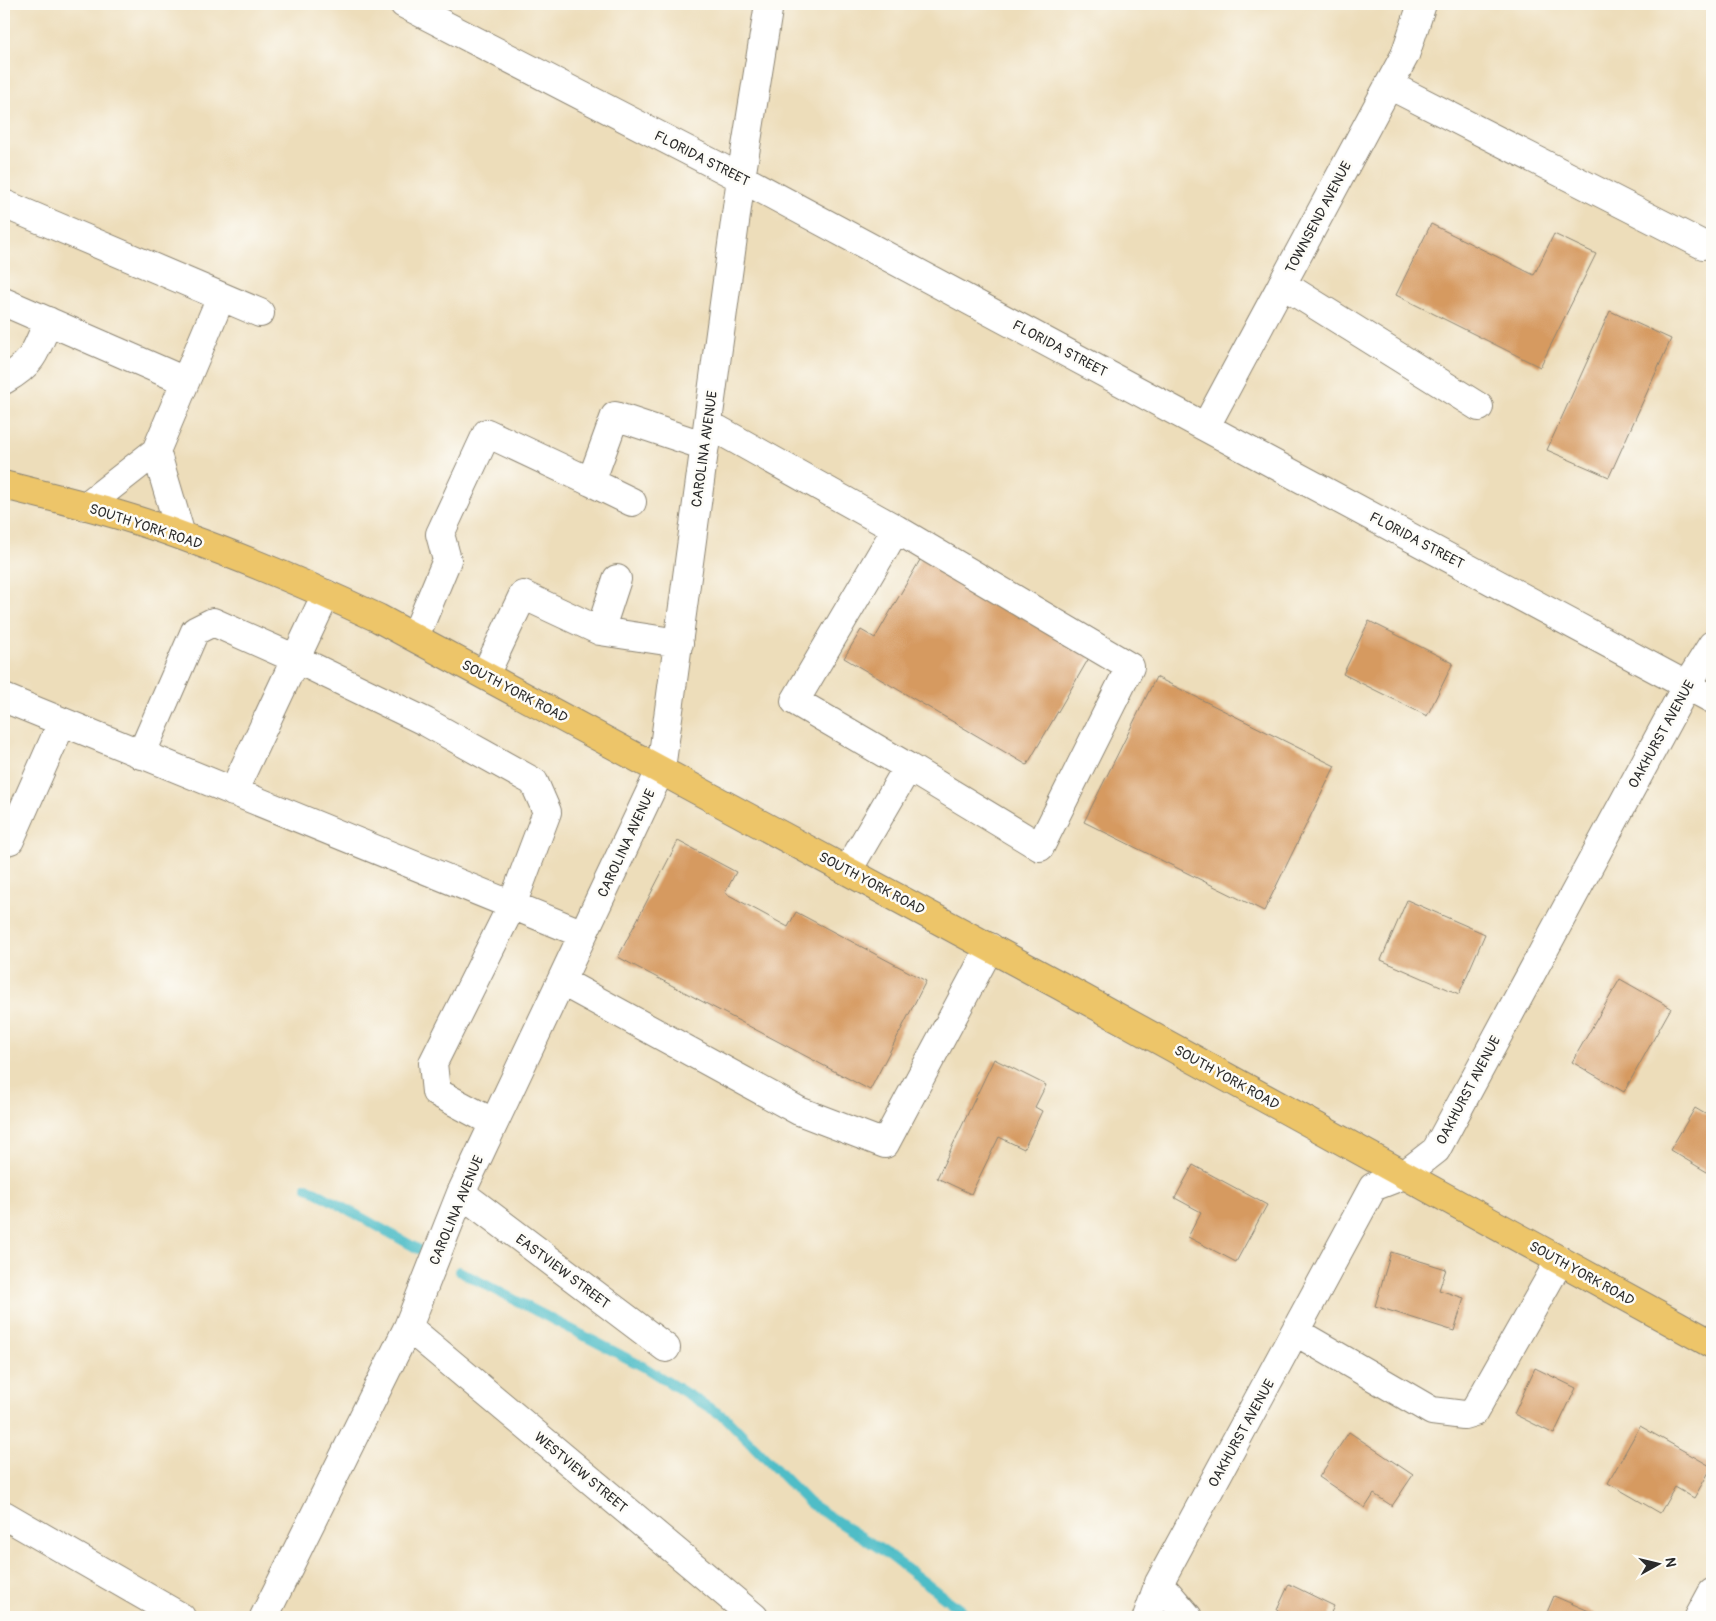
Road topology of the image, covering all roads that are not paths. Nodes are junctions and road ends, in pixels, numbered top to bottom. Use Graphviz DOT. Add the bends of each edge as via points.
graph roads {
  1 [pos="404,4"];
  2 [pos="769,4"];
  3 [pos="1422,4"];
  4 [pos="1389,85"];
  5 [pos="741,178"];
  6 [pos="4,204"];
  7 [pos="1703,244"];
  8 [pos="1282,284"];
  9 [pos="221,297"];
  10 [pos="4,302"];
  11 [pos="260,313"];
  12 [pos="48,321"];
  13 [pos="4,380"];
  14 [pos="185,381"];
  15 [pos="1479,407"];
  16 [pos="1206,426"];
  17 [pos="706,435"];
  18 [pos="156,451"];
  19 [pos="591,482"];
  20 [pos="4,485"];
  21 [pos="632,502"];
  22 [pos="86,506"];
  23 [pos="896,529"];
  24 [pos="181,535"];
  25 [pos="617,580"];
  26 [pos="326,594"];
  27 [pos="600,631"];
  28 [pos="415,637"];
  29 [pos="678,643"];
  30 [pos="1712,645"];
  31 [pos="296,659"];
  32 [pos="485,675"];
  33 [pos="1687,685"];
  34 [pos="4,698"];
  35 [pos="1712,699"];
  36 [pos="62,722"];
  37 [pos="141,754"];
  38 [pos="908,767"];
  39 [pos="661,769"];
  40 [pos="233,792"];
  41 [pos="4,842"];
  42 [pos="848,870"];
  43 [pos="512,905"];
  44 [pos="583,934"];
  45 [pos="990,947"];
  46 [pos="561,981"];
  47 [pos="494,1123"];
  48 [pos="1404,1175"];
  49 [pos="461,1193"];
  50 [pos="1560,1260"];
  51 [pos="408,1328"];
  52 [pos="1296,1332"];
  53 [pos="1712,1344"];
  54 [pos="666,1348"];
  55 [pos="4,1515"];
  56 [pos="1159,1583"];
  57 [pos="1712,1593"];
  58 [pos="181,1617"];
  59 [pos="264,1617"];
  60 [pos="754,1617"];
  61 [pos="1147,1617"];
  62 [pos="1188,1617"];
  63 [pos="1700,1617"];
  1 -- 5 [label="street, FLORIDA STREET"];
  2 -- 5 [label="street, CAROLINA AVENUE"];
  3 -- 4 [label="street, TOWNSEND AVENUE" via="1405,55"];
  4 -- 7 [label="street"];
  4 -- 8 [label="street, TOWNSEND AVENUE"];
  5 -- 16 [label="street, FLORIDA STREET"];
  5 -- 17 [label="street, CAROLINA AVENUE"];
  6 -- 9 [label="street"];
  8 -- 15 [label="street"];
  8 -- 16 [label="street, TOWNSEND AVENUE"];
  9 -- 11 [label="street"];
  9 -- 14 [label="street"];
  10 -- 12 [label="street"];
  12 -- 13 [label="street" via="27,365"];
  12 -- 14 [label="street"];
  14 -- 18 [label="street"];
  16 -- 33 [label="street, FLORIDA STREET"];
  17 -- 19 [label="street" via="615,416"];
  17 -- 23 [label="street"];
  17 -- 29 [label="street, CAROLINA AVENUE"];
  18 -- 22 [label="street"];
  18 -- 24 [label="street"];
  19 -- 21 [label="street"];
  19 -- 28 [label="street" via="487,433 440,534 447,560"];
  20 -- 22 [label="main road, SOUTH YORK ROAD"];
  22 -- 24 [label="main road, SOUTH YORK ROAD"];
  23 -- 38 [label="street" via="794,701"];
  23 -- 38 [label="street" via="1130,667 1040,847"];
  24 -- 26 [label="main road, SOUTH YORK ROAD"];
  25 -- 27 [label="street"];
  26 -- 28 [label="main road, SOUTH YORK ROAD"];
  26 -- 31 [label="street"];
  27 -- 29 [label="street"];
  27 -- 32 [label="street" via="522,595"];
  28 -- 32 [label="main road, SOUTH YORK ROAD"];
  29 -- 39 [label="street, CAROLINA AVENUE"];
  30 -- 33 [label="street, OAKHURST AVENUE"];
  31 -- 37 [label="street" via="213,622 195,631"];
  31 -- 40 [label="street"];
  31 -- 43 [label="street" via="426,722 534,782 547,812"];
  32 -- 39 [label="main road, SOUTH YORK ROAD"];
  33 -- 35 [label="street, FLORIDA STREET"];
  33 -- 48 [label="street, OAKHURST AVENUE" via="1436,1150"];
  34 -- 36 [label="street"];
  36 -- 37 [label="street"];
  36 -- 41 [label="street" via="10,840"];
  37 -- 40 [label="street"];
  38 -- 42 [label="street"];
  39 -- 42 [label="main road, SOUTH YORK ROAD"];
  39 -- 44 [label="street, CAROLINA AVENUE"];
  40 -- 43 [label="street"];
  42 -- 45 [label="main road, SOUTH YORK ROAD"];
  43 -- 44 [label="street"];
  43 -- 47 [label="street" via="433,1064 436,1092"];
  44 -- 46 [label="street, CAROLINA AVENUE"];
  45 -- 46 [label="street" via="885,1144 799,1111"];
  45 -- 48 [label="main road, SOUTH YORK ROAD"];
  46 -- 47 [label="street, CAROLINA AVENUE"];
  47 -- 49 [label="street, CAROLINA AVENUE"];
  48 -- 50 [label="main road, SOUTH YORK ROAD"];
  48 -- 52 [label="street, OAKHURST AVENUE" via="1373,1187"];
  49 -- 51 [label="street, CAROLINA AVENUE"];
  49 -- 54 [label="street, EASTVIEW STREET"];
  50 -- 52 [label="street" via="1474,1412 1464,1415 1432,1410"];
  50 -- 53 [label="main road, SOUTH YORK ROAD"];
  51 -- 59 [label="street, CAROLINA AVENUE"];
  51 -- 60 [label="street, WESTVIEW STREET"];
  52 -- 56 [label="street, OAKHURST AVENUE"];
  55 -- 58 [label="street"];
  56 -- 61 [label="street, OAKHURST AVENUE"];
  56 -- 62 [label="street"];
  57 -- 63 [label="street"];
}
